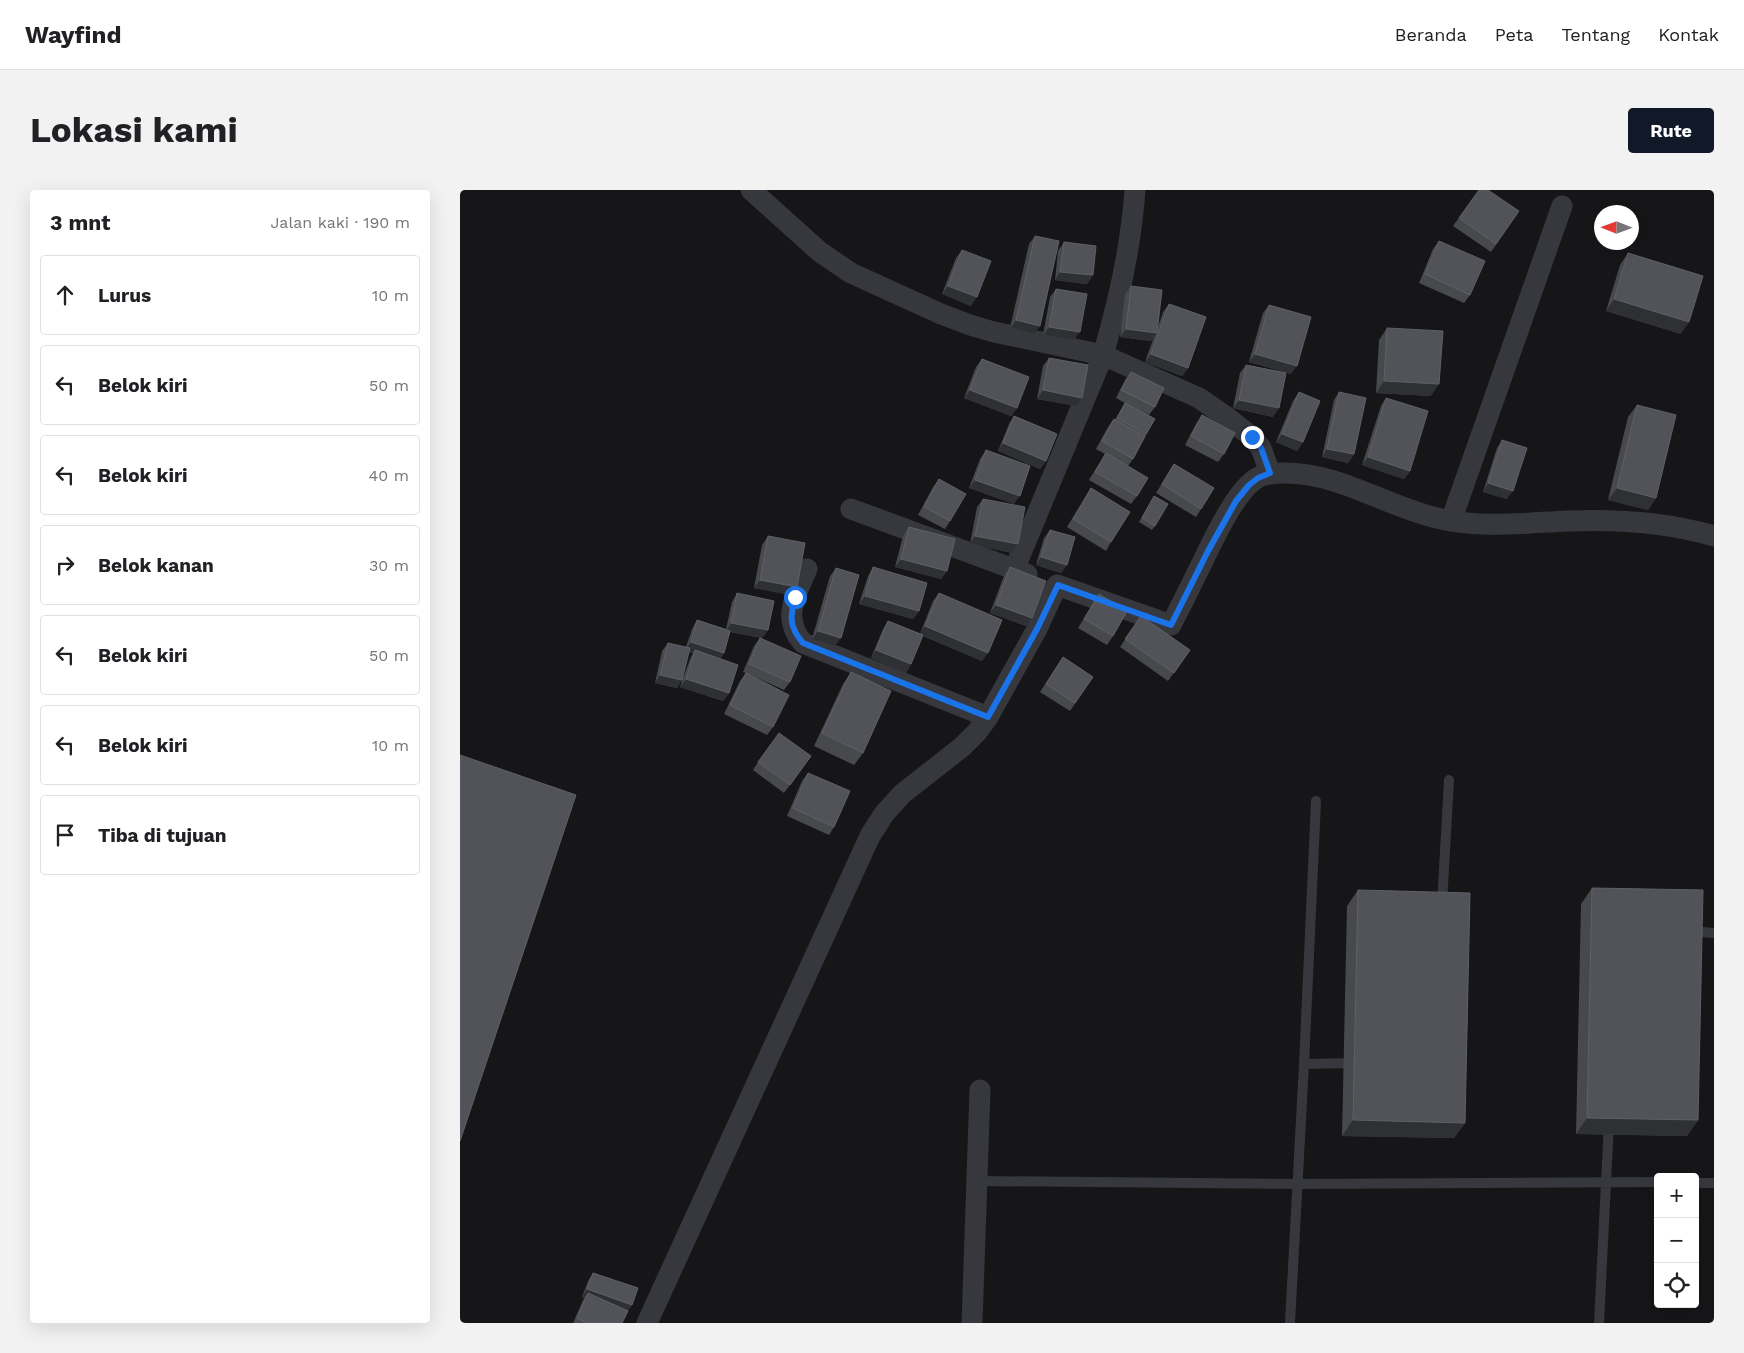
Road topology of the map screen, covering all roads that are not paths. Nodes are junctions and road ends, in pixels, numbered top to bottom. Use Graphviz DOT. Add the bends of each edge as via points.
graph roads {
  1 [pos="751,190"];
  2 [pos="1135,190"];
  3 [pos="1562,206"];
  4 [pos="1103,355"];
  5 [pos="1270,473"];
  6 [pos="851,509"];
  7 [pos="1452,522"];
  8 [pos="1714,536"];
  9 [pos="807,569"];
  10 [pos="1014,570"];
  11 [pos="1058,585"];
  12 [pos="988,717"];
  13 [pos="1449,780"];
  14 [pos="1316,801"];
  15 [pos="1441,916"];
  16 [pos="1677,930"];
  17 [pos="1714,932"];
  18 [pos="1364,1063"];
  19 [pos="1304,1064"];
  20 [pos="980,1090"];
  21 [pos="1609,1113"];
  22 [pos="976,1181"];
  23 [pos="1605,1182"];
  24 [pos="1654,1182"];
  25 [pos="1699,1182"];
  26 [pos="1714,1183"];
  27 [pos="1297,1184"];
  28 [pos="647,1323"];
  29 [pos="972,1323"];
  30 [pos="1290,1323"];
  31 [pos="1599,1323"];
  1 -- 4 [label="street" via="820,252 851,273 940,314 994,332"];
  2 -- 4 [label="street" via="1124,271"];
  3 -- 7 [label="street"];
  4 -- 5 [label="street" via="1199,398 1228,418 1261,448"];
  4 -- 10 [label="street"];
  5 -- 7 [label="street" via="1327,478"];
  5 -- 11 [label="street" via="1249,485 1236,501 1171,625"];
  6 -- 10 [label="street"];
  7 -- 8 [label="street" via="1491,525 1626,521 1676,526"];
  9 -- 12 [label="street" via="795,597 792,616 793,630 803,643"];
  10 -- 11 [label="street"];
  11 -- 12 [label="street"];
  12 -- 28 [label="street" via="962,747 902,794 870,836"];
  13 -- 15 [label="lane"];
  14 -- 19 [label="lane"];
  16 -- 17 [label="lane"];
  18 -- 19 [label="lane"];
  19 -- 27 [label="lane"];
  20 -- 22 [label="street"];
  21 -- 23 [label="lane"];
  22 -- 27 [label="lane"];
  22 -- 29 [label="street"];
  23 -- 24 [label="lane"];
  23 -- 27 [label="lane"];
  23 -- 31 [label="lane"];
  25 -- 26 [label="lane"];
  27 -- 30 [label="lane"];
}
